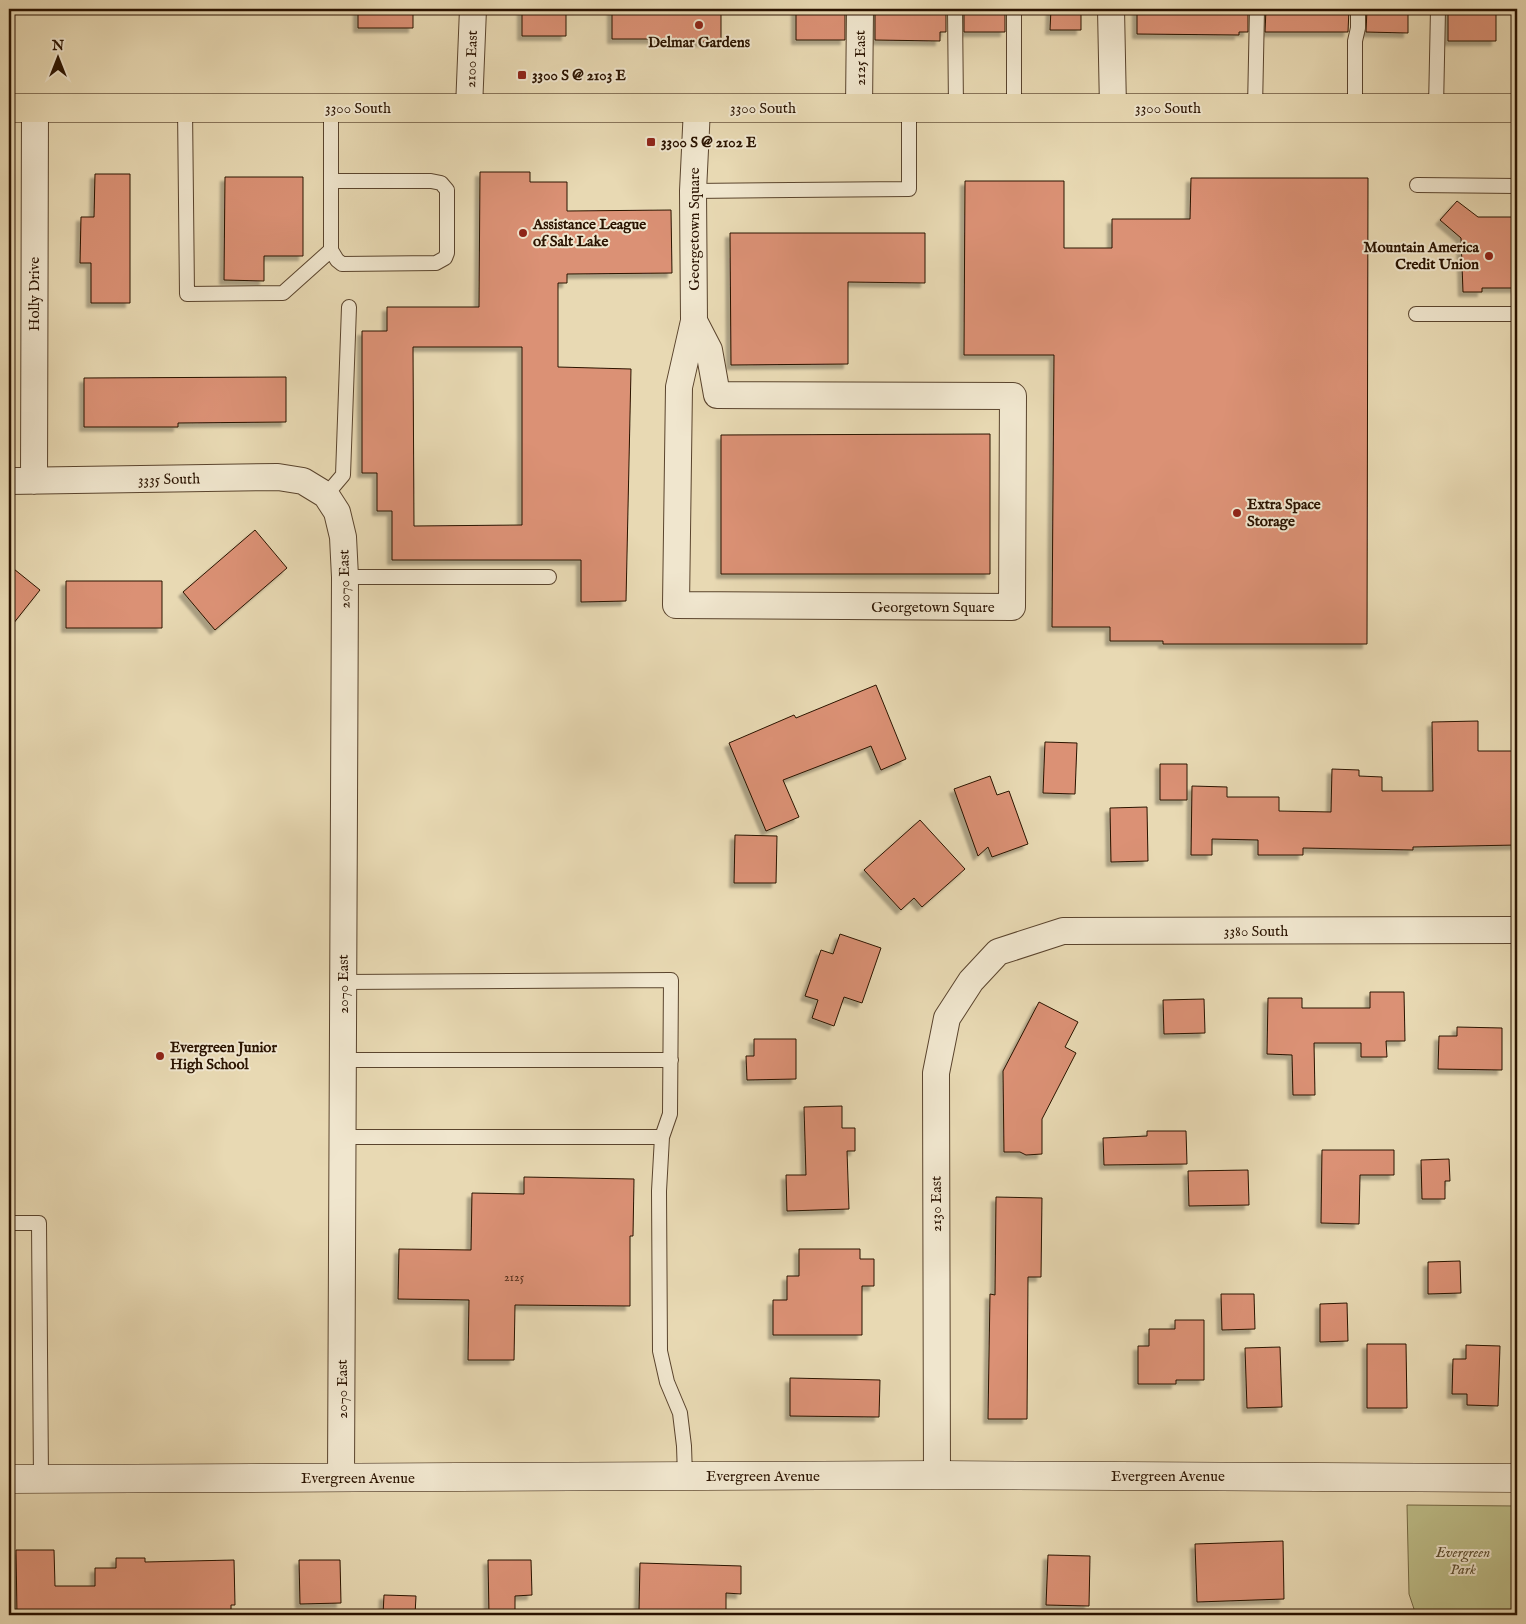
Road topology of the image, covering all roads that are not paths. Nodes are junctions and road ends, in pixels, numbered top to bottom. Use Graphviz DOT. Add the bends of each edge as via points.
graph roads {
  1 [pos="473,9"];
  2 [pos="860,9"];
  3 [pos="955,9"];
  4 [pos="1014,9"];
  5 [pos="1112,9"];
  6 [pos="1257,9"];
  7 [pos="1358,9"];
  8 [pos="1438,9"];
  9 [pos="22,108"];
  10 [pos="185,108"];
  11 [pos="331,108"];
  12 [pos="469,108"];
  13 [pos="698,108"];
  14 [pos="859,108"];
  15 [pos="909,108"];
  16 [pos="956,108"];
  17 [pos="1014,108"];
  18 [pos="1113,108"];
  19 [pos="1255,108"];
  20 [pos="1355,108"];
  21 [pos="1436,108"];
  22 [pos="1517,108"];
  23 [pos="332,181"];
  24 [pos="1417,185"];
  25 [pos="1517,186"];
  26 [pos="694,191"];
  27 [pos="331,250"];
  28 [pos="349,307"];
  29 [pos="1416,314"];
  30 [pos="1517,314"];
  31 [pos="694,321"];
  32 [pos="21,481"];
  33 [pos="326,495"];
  34 [pos="345,577"];
  35 [pos="549,577"];
  36 [pos="1517,930"];
  37 [pos="998,952"];
  38 [pos="343,982"];
  39 [pos="343,1060"];
  40 [pos="671,1060"];
  41 [pos="342,1137"];
  42 [pos="662,1137"];
  43 [pos="9,1223"];
  44 [pos="937,1475"];
  45 [pos="684,1476"];
  46 [pos="341,1478"];
  47 [pos="1517,1478"];
  48 [pos="9,1479"];
  49 [pos="42,1479"];
  1 -- 12 [label="street, 2100 East"];
  2 -- 14 [label="street, 2125 East"];
  3 -- 16 [label="lane"];
  4 -- 17 [label="lane"];
  5 -- 18 [label="street"];
  6 -- 19 [label="lane"];
  7 -- 20 [label="lane"];
  8 -- 21 [label="lane"];
  9 -- 10 [label="main road, 3300 South"];
  9 -- 32 [label="street, Holly Drive"];
  10 -- 11 [label="main road, 3300 South"];
  10 -- 27 [label="lane" via="187,294 283,293"];
  11 -- 12 [label="main road, 3300 South"];
  11 -- 23 [label="lane"];
  12 -- 13 [label="main road, 3300 South"];
  13 -- 14 [label="main road, 3300 South"];
  13 -- 26 [label="street, Georgetown Square"];
  14 -- 15 [label="main road, 3300 South"];
  15 -- 16 [label="main road, 3300 South"];
  15 -- 26 [label="lane" via="909,189"];
  16 -- 17 [label="main road, 3300 South"];
  17 -- 18 [label="main road, 3300 South"];
  18 -- 19 [label="main road, 3300 South"];
  19 -- 20 [label="main road, 3300 South"];
  20 -- 21 [label="main road, 3300 South"];
  21 -- 22 [label="main road, 3300 South"];
  23 -- 27 [label="lane"];
  23 -- 27 [label="lane" via="441,183 447,190 447,253 436,264 342,264"];
  24 -- 25 [label="lane"];
  26 -- 31 [label="street, Georgetown Square"];
  28 -- 33 [label="lane" via="343,475"];
  29 -- 30 [label="lane"];
  31 -- 31 [label="street, Georgetown Square" via="679,387 676,605 1012,607 1013,396 717,395 709,350"];
  32 -- 33 [label="street, 3335 South" via="278,477 303,482"];
  33 -- 34 [label="street, 2070 East" via="337,512 343,537"];
  34 -- 35 [label="lane"];
  34 -- 38 [label="street, 2070 East"];
  36 -- 37 [label="street, 3380 South" via="1063,931"];
  37 -- 44 [label="street, 2130 East" via="970,982 947,1018 936,1074"];
  38 -- 39 [label="street, 2070 East"];
  38 -- 40 [label="lane" via="671,980"];
  39 -- 40 [label="lane"];
  39 -- 41 [label="street, 2070 East"];
  40 -- 42 [label="lane" via="670,1114"];
  41 -- 42 [label="lane"];
  41 -- 46 [label="street, 2070 East"];
  42 -- 45 [label="lane" via="660,1351 667,1382 680,1413"];
  43 -- 49 [label="lane" via="39,1223"];
  44 -- 45 [label="street, Evergreen Avenue"];
  44 -- 47 [label="street, Evergreen Avenue"];
  45 -- 46 [label="street, Evergreen Avenue"];
  46 -- 49 [label="street, Evergreen Avenue"];
  48 -- 49 [label="street, Evergreen Avenue"];
}
